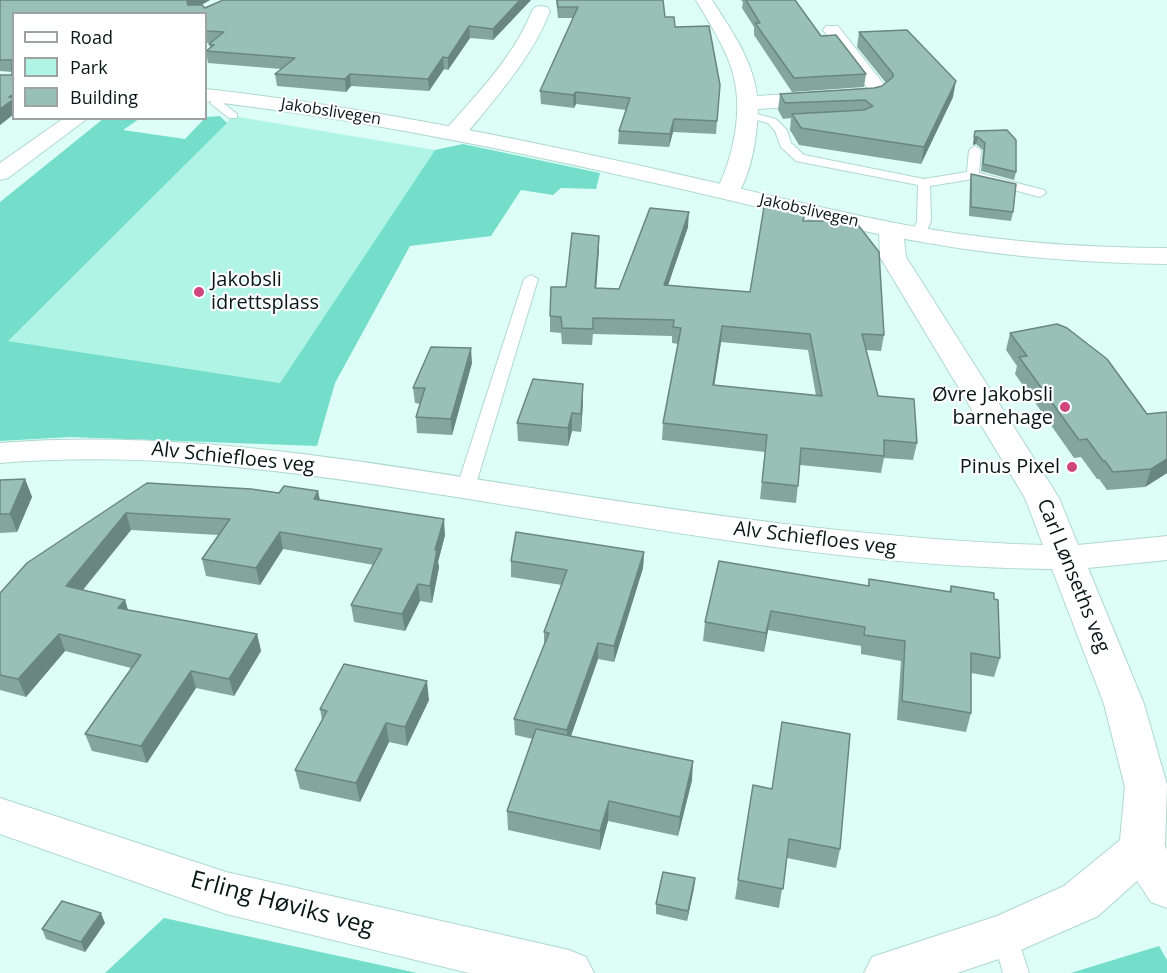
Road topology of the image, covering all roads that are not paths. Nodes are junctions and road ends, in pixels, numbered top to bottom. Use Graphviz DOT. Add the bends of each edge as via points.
graph roads {
  1 [pos="704,0"];
  2 [pos="541,11"];
  3 [pos="832,30"];
  4 [pos="221,103"];
  5 [pos="749,109"];
  6 [pos="75,120"];
  7 [pos="455,133"];
  8 [pos="975,150"];
  9 [pos="0,173"];
  10 [pos="974,176"];
  11 [pos="924,183"];
  12 [pos="728,192"];
  13 [pos="1040,193"];
  14 [pos="905,232"];
  15 [pos="1167,256"];
  16 [pos="531,279"];
  17 [pos="0,453"];
  18 [pos="466,487"];
  19 [pos="1167,548"];
  20 [pos="1067,557"];
  21 [pos="0,816"];
  22 [pos="1142,849"];
  23 [pos="1167,888"];
  24 [pos="1010,954"];
  25 [pos="569,973"];
  26 [pos="890,973"];
  1 -- 5 [label="street" via="744,72"];
  2 -- 7 [label="street" via="536,27 514,59"];
  3 -- 5 [label="street" via="879,91 871,96"];
  4 -- 7 [label="street, Jakobslivegen" via="302,107"];
  5 -- 11 [label="lane" via="782,125 785,144 800,158"];
  5 -- 12 [label="street"];
  6 -- 9 [label="street"];
  7 -- 12 [label="street, Jakobslivegen"];
  8 -- 10 [label="lane"];
  10 -- 11 [label="lane"];
  10 -- 13 [label="lane"];
  11 -- 14 [label="lane" via="924,221"];
  12 -- 14 [label="street, Jakobslivegen"];
  14 -- 15 [label="street, Jakobslivegen" via="1024,249"];
  14 -- 20 [label="street, Carl Lønseths veg" via="893,257 1042,498"];
  16 -- 18 [label="lane"];
  17 -- 18 [label="street, Alv Schiefloes veg" via="144,449 272,459"];
  18 -- 20 [label="street, Alv Schiefloes veg" via="738,531 868,547"];
  19 -- 20 [label="street, Alv Schiefloes veg"];
  20 -- 22 [label="street, Carl Lønseths veg" via="1124,704 1146,787"];
  21 -- 25 [label="street, Erling Høviks veg" via="226,893"];
  22 -- 23 [label="street"];
  22 -- 24 [label="street"];
  24 -- 26 [label="street"];
}
